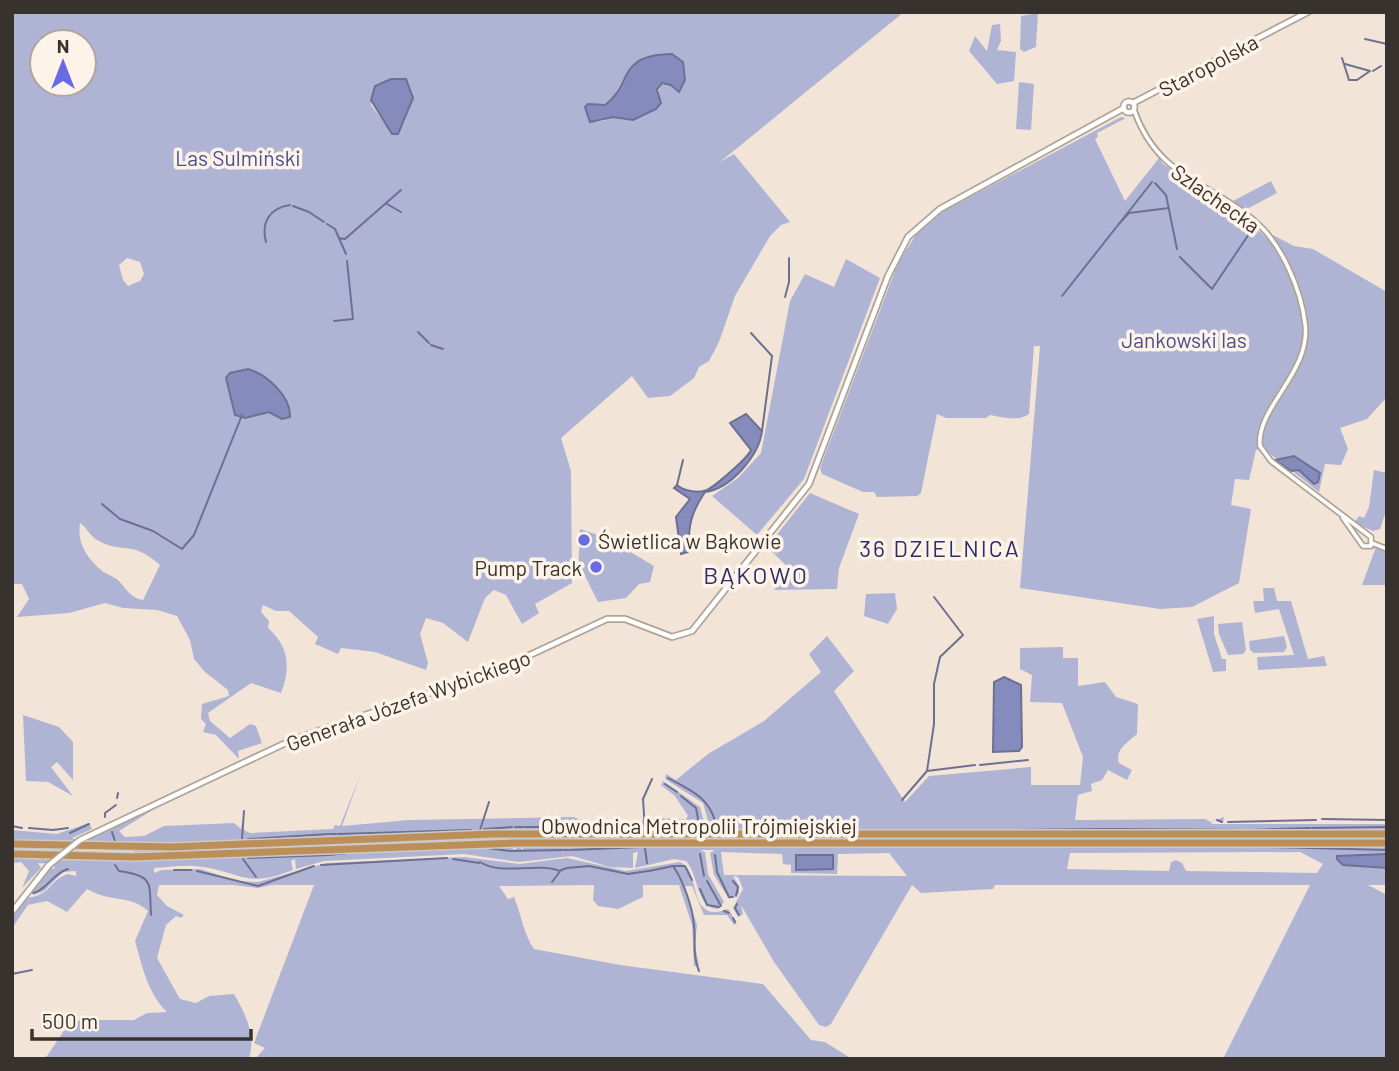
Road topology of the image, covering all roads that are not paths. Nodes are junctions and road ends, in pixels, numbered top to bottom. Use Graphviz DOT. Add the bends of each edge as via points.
graph roads {
  1 [pos="1308,12"];
  2 [pos="1130,108"];
  3 [pos="1343,518"];
  4 [pos="1358,528"];
  5 [pos="1352,533"];
  6 [pos="1372,543"];
  7 [pos="1387,549"];
  8 [pos="1387,834"];
  9 [pos="519,838"];
  10 [pos="1387,843"];
  11 [pos="12,844"];
  12 [pos="12,854"];
  13 [pos="12,912"];
  1 -- 2 [label="main road, Staropolska"];
  2 -- 3 [label="street, Szlachecka" via="1166,162 1262,228 1292,281 1304,316 1305,345 1262,430 1260,446 1268,458"];
  2 -- 13 [label="main road, Generała Józefa Wybickiego, bridge" via="940,209 908,237 806,491 692,631 672,637 625,619 598,621 519,662 276,747 80,840 49,864"];
  3 -- 4 [label="street"];
  3 -- 5 [label="street"];
  4 -- 5 [label="street"];
  4 -- 6 [label="street"];
  5 -- 6 [label="street" via="1363,546"];
  6 -- 7 [label="street"];
  8 -- 9 [label="highway, Obwodnica Metropolii Trójmiejskiej"];
  9 -- 10 [label="highway, Obwodnica Metropolii Trójmiejskiej"];
  9 -- 11 [label="highway, Obwodnica Metropolii Trójmiejskiej" via="172,847"];
  9 -- 12 [label="highway, Obwodnica Metropolii Trójmiejskiej" via="134,857"];
}
